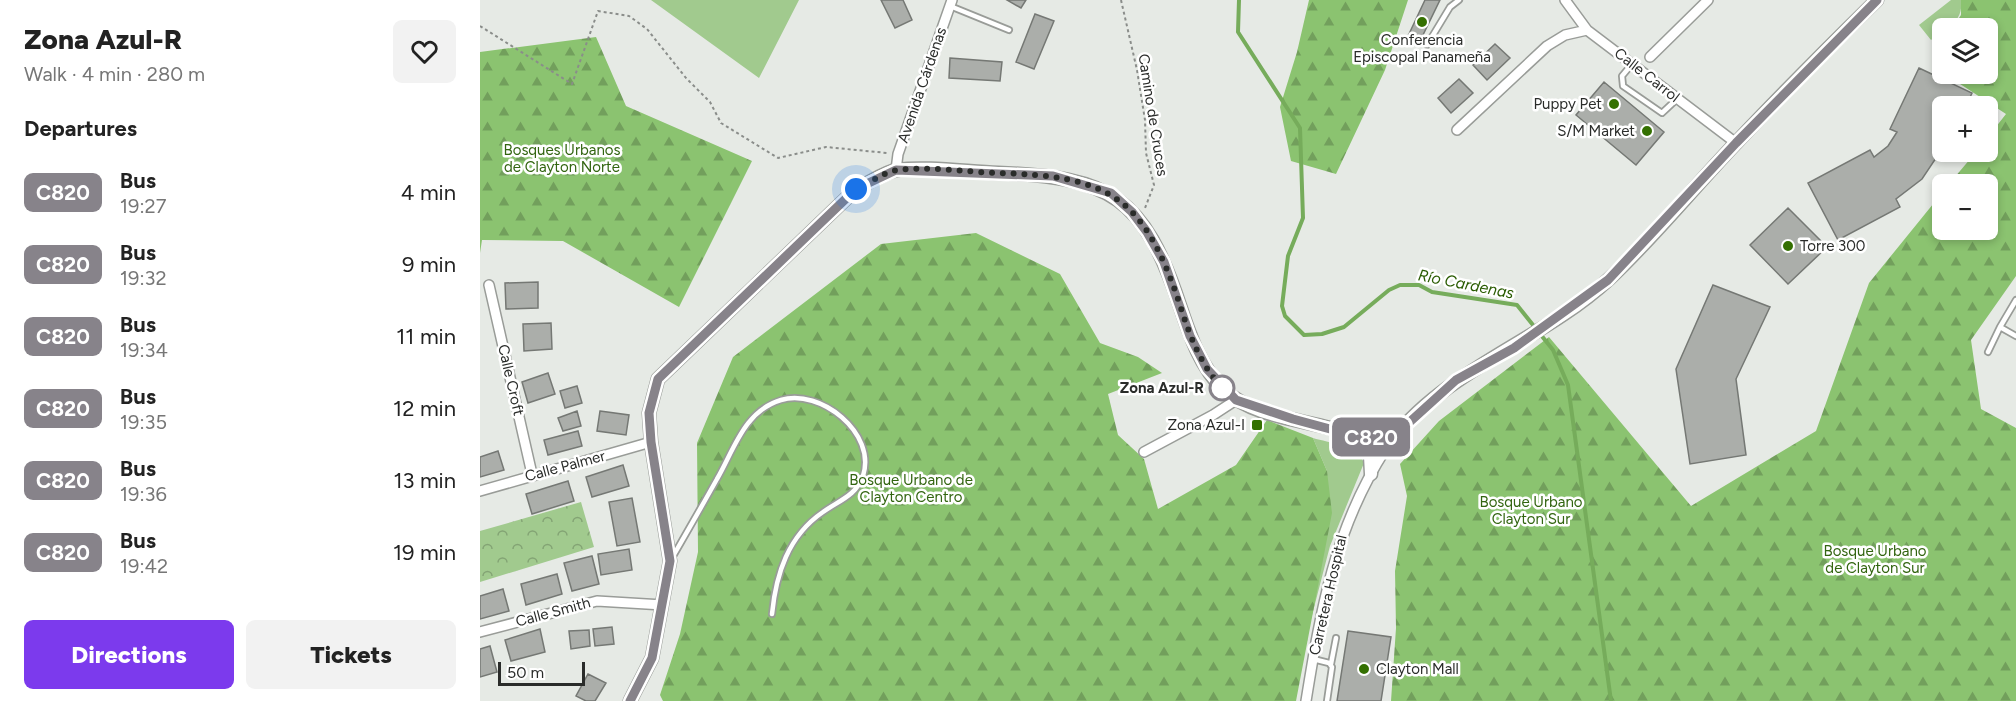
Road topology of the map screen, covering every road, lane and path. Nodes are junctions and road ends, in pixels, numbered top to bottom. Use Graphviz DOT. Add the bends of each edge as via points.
graph roads {
  1 [pos="1121,0"];
  2 [pos="1459,0"];
  3 [pos="1565,0"];
  4 [pos="1708,0"];
  5 [pos="1877,0"];
  6 [pos="951,3"];
  7 [pos="480,26"];
  8 [pos="1009,30"];
  9 [pos="1587,30"];
  10 [pos="1427,45"];
  11 [pos="1650,57"];
  12 [pos="1632,64"];
  13 [pos="1677,99"];
  14 [pos="1457,130"];
  15 [pos="1736,143"];
  16 [pos="898,154"];
  17 [pos="896,170"];
  18 [pos="1144,210"];
  19 [pos="489,285"];
  20 [pos="2016,300"];
  21 [pos="2000,327"];
  22 [pos="2016,336"];
  23 [pos="1988,352"];
  24 [pos="1236,400"];
  25 [pos="1403,428"];
  26 [pos="1356,436"];
  27 [pos="651,442"];
  28 [pos="1385,450"];
  29 [pos="1143,452"];
  30 [pos="532,474"];
  31 [pos="1371,474"];
  32 [pos="480,491"];
  33 [pos="670,561"];
  34 [pos="663,605"];
  35 [pos="772,614"];
  36 [pos="480,632"];
  37 [pos="1336,638"];
  38 [pos="1313,659"];
  39 [pos="1331,664"];
  40 [pos="630,701"];
  41 [pos="1306,701"];
  42 [pos="1327,701"];
  1 -- 18 [label="path, Camino de Cruces" via="1137,70 1146,153 1154,185"];
  2 -- 10 [label="lane" via="1450,7"];
  3 -- 9 [label="street, Calle Carrol"];
  4 -- 11 [label="street"];
  5 -- 15 [label="street, Carretera Hospital"];
  6 -- 8 [label="lane"];
  6 -- 16 [label="street, Avenida Cárdenas"];
  7 -- 16 [label="path" via="572,84 598,11 629,16 647,29 710,102 721,123 778,158 826,147"];
  9 -- 12 [label="street, Calle Carrol"];
  9 -- 14 [label="street" via="1565,35 1547,46"];
  12 -- 13 [label="street, Calle Carrol"];
  12 -- 13 [label="lane" via="1622,76 1623,86 1662,113"];
  13 -- 15 [label="street, Calle Carrol"];
  15 -- 25 [label="street, Carretera Hospital" via="1622,267 1514,348 1456,380"];
  16 -- 17 [label="street, Avenida Cárdenas"];
  17 -- 24 [label="street" via="1053,176 1111,193 1147,232 1164,262 1190,336 1207,369"];
  17 -- 27 [label="street" via="856,189 658,379 649,413"];
  19 -- 30 [label="street, Calle Croft"];
  20 -- 21 [label="lane"];
  21 -- 22 [label="lane"];
  21 -- 23 [label="lane"];
  24 -- 26 [label="street"];
  24 -- 29 [label="street"];
  25 -- 26 [label="street" via="1379,437"];
  25 -- 28 [label="street, Carretera Hospital"];
  26 -- 28 [label="street"];
  26 -- 31 [label="street" via="1370,456"];
  27 -- 30 [label="street, Calle Palmer"];
  27 -- 33 [label="street"];
  28 -- 31 [label="street, Carretera Hospital"];
  30 -- 32 [label="street, Calle Palmer"];
  31 -- 38 [label="street, Carretera Hospital" via="1336,551"];
  33 -- 34 [label="street"];
  33 -- 35 [label="lane" via="737,439 753,418 772,403 787,399 813,400 829,407 844,419 858,439 864,460 863,477 849,496 812,521 788,552 779,572"];
  34 -- 36 [label="street, Calle Smith" via="597,601"];
  34 -- 40 [label="street" via="652,658"];
  37 -- 39 [label="lane"];
  38 -- 39 [label="lane"];
  38 -- 41 [label="street, Carretera Hospital"];
  39 -- 42 [label="lane"];
}
